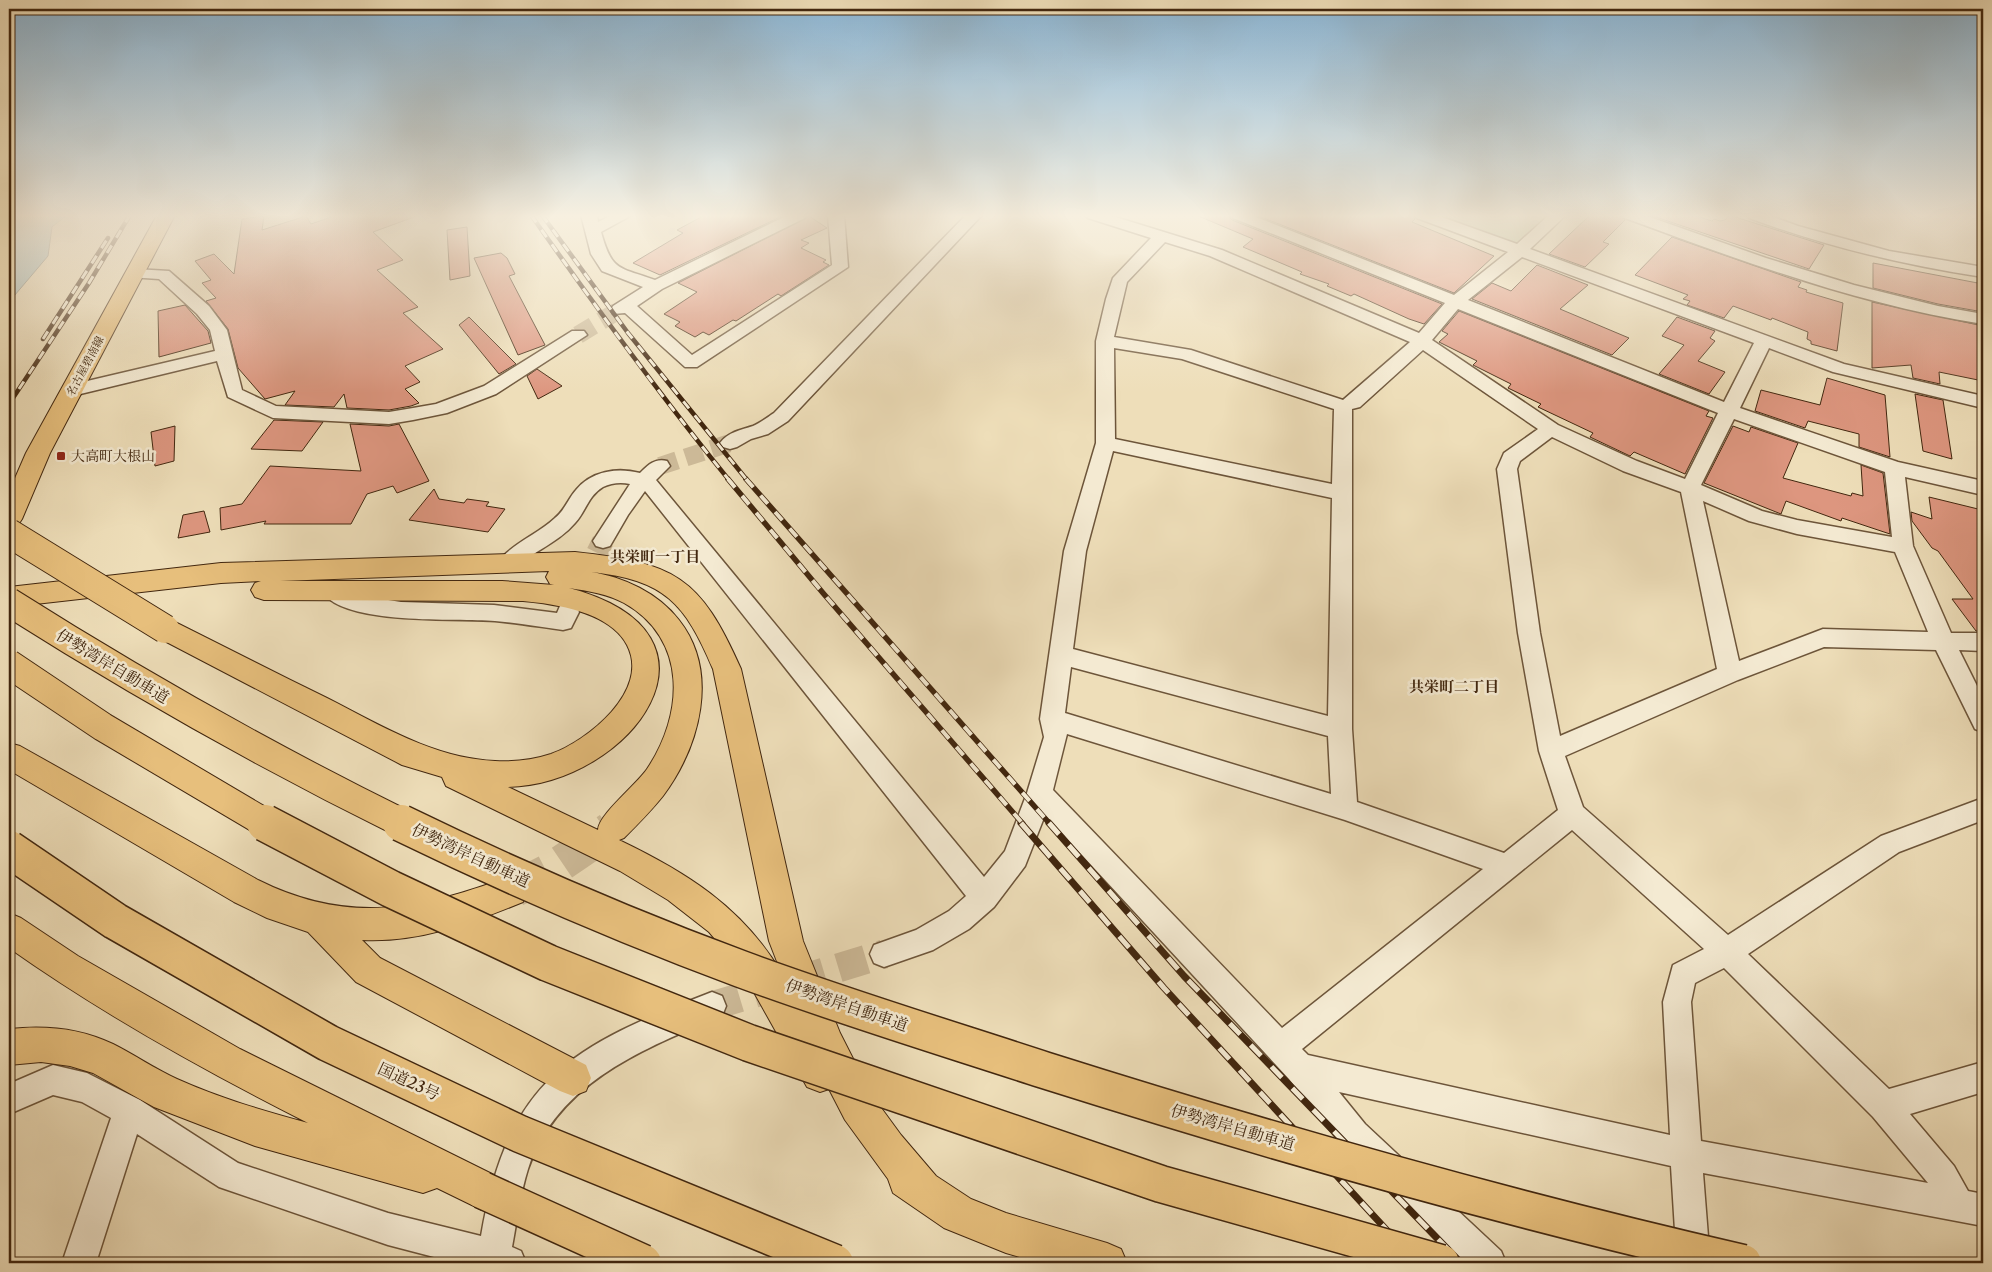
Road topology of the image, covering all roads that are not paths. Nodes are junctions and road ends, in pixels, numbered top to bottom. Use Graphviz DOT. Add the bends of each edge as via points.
graph roads {
  1 [pos="134,274"];
  2 [pos="163,274"];
  3 [pos="625,274"];
  4 [pos="680,274"];
  5 [pos="827,274"];
  6 [pos="917,274"];
  7 [pos="1125,274"];
  8 [pos="1266,274"];
  9 [pos="1384,274"];
  10 [pos="1490,274"];
  11 [pos="1581,274"];
  12 [pos="1801,274"];
  13 [pos="656,286"];
  14 [pos="1454,303"];
  15 [pos="1983,318"];
  16 [pos="578,335"];
  17 [pos="1764,340"];
  18 [pos="1105,341"];
  19 [pos="1422,341"];
  20 [pos="224,354"];
  21 [pos="72,390"];
  22 [pos="1983,402"];
  23 [pos="1343,406"];
  24 [pos="1728,410"];
  25 [pos="1551,429"];
  26 [pos="730,443"];
  27 [pos="1106,443"];
  28 [pos="1894,468"];
  29 [pos="651,473"];
  30 [pos="1690,488"];
  31 [pos="1983,488"];
  32 [pos="1342,494"];
  33 [pos="9,519"];
  34 [pos="9,533"];
  35 [pos="603,541"];
  36 [pos="1903,546"];
  37 [pos="509,562"];
  38 [pos="250,589"];
  39 [pos="333,591"];
  40 [pos="14,605"];
  41 [pos="565,617"];
  42 [pos="1944,642"];
  43 [pos="1983,642"];
  44 [pos="1060,655"];
  45 [pos="9,664"];
  46 [pos="1730,674"];
  47 [pos="1052,719"];
  48 [pos="1983,722"];
  49 [pos="1340,729"];
  50 [pos="1551,751"];
  51 [pos="9,755"];
  52 [pos="413,756"];
  53 [pos="1040,792"];
  54 [pos="1345,809"];
  55 [pos="1983,809"];
  56 [pos="1572,814"];
  57 [pos="613,828"];
  58 [pos="9,849"];
  59 [pos="1508,866"];
  60 [pos="511,891"];
  61 [pos="984,898"];
  62 [pos="317,918"];
  63 [pos="9,929"];
  64 [pos="1726,952"];
  65 [pos="884,954"];
  66 [pos="712,1006"];
  67 [pos="9,1047"];
  68 [pos="1291,1057"];
  69 [pos="1983,1077"];
  70 [pos="573,1078"];
  71 [pos="9,1099"];
  72 [pos="1884,1106"];
  73 [pos="129,1111"];
  74 [pos="1686,1154"];
  75 [pos="922,1189"];
  76 [pos="482,1190"];
  77 [pos="1971,1208"];
  78 [pos="499,1261"];
  79 [pos="79,1263"];
  80 [pos="643,1263"];
  81 [pos="834,1263"];
  82 [pos="1106,1263"];
  83 [pos="1441,1263"];
  84 [pos="1489,1263"];
  85 [pos="1693,1263"];
  86 [pos="1742,1263"];
  1 -- 21 [label="main road, 名古屋碧南線"];
  2 -- 20 [label="street" via="196,304 218,330"];
  3 -- 13 [label="street"];
  4 -- 13 [label="street"];
  5 -- 13 [label="street" via="691,363 623,308"];
  6 -- 26 [label="street" via="781,417"];
  7 -- 18 [label="street" via="1119,281"];
  8 -- 19 [label="street"];
  9 -- 14 [label="street"];
  10 -- 14 [label="street"];
  11 -- 17 [label="street"];
  12 -- 15 [label="street" via="1840,288"];
  14 -- 19 [label="street"];
  14 -- 24 [label="street"];
  16 -- 20 [label="street" via="490,390 440,409 389,418 273,412 234,393"];
  17 -- 22 [label="street" via="1839,368"];
  17 -- 24 [label="street"];
  18 -- 23 [label="street" via="1185,354"];
  18 -- 27 [label="street"];
  19 -- 23 [label="street" via="1353,402"];
  19 -- 25 [label="street"];
  20 -- 21 [label="street"];
  21 -- 33 [label="main road, 名古屋碧南線" via="38,453"];
  23 -- 32 [label="street"];
  24 -- 28 [label="street"];
  24 -- 30 [label="street"];
  25 -- 30 [label="street" via="1630,466"];
  25 -- 50 [label="street" via="1511,458 1507,469 1529,633"];
  27 -- 32 [label="street"];
  27 -- 44 [label="street" via="1075,551"];
  28 -- 31 [label="street"];
  28 -- 36 [label="street"];
  29 -- 35 [label="street" via="624,503"];
  29 -- 37 [label="street" via="617,476 591,486 568,518"];
  29 -- 61 [label="street" via="652,486"];
  30 -- 36 [label="street" via="1756,516 1797,527"];
  30 -- 46 [label="street"];
  32 -- 49 [label="street"];
  34 -- 52 [label="main road, bridge" via="165,629"];
  36 -- 42 [label="street"];
  37 -- 40 [label="main road" via="221,573"];
  37 -- 75 [label="main road" via="575,561 632,568 659,577 681,591 699,609 714,635 727,669 786,941 826,1044 858,1107 887,1149"];
  38 -- 39 [label="main road"];
  38 -- 40 [label="main road"];
  38 -- 57 [label="main road" via="537,576 577,578 605,584 646,602 664,617 676,635 684,653 690,694 676,744 662,772 640,802"];
  39 -- 41 [label="street" via="359,604 401,610"];
  39 -- 52 [label="main road" via="523,592 558,596 606,612 626,626 639,642 645,660 644,682 634,704 598,744 573,758 541,769 483,773 451,768"];
  40 -- 86 [label="main road, 伊勢湾岸自動車道, bridge" via="134,680 356,800 520,878 695,951 910,1027 1178,1111 1448,1191"];
  42 -- 43 [label="street"];
  42 -- 46 [label="street" via="1823,638"];
  42 -- 48 [label="street"];
  44 -- 47 [label="street"];
  44 -- 49 [label="street"];
  45 -- 83 [label="main road, bridge" via="103,728 250,815 391,889 548,963 749,1043 1161,1184"];
  46 -- 50 [label="street"];
  47 -- 53 [label="street" via="1056,737"];
  47 -- 54 [label="street"];
  49 -- 54 [label="street"];
  50 -- 56 [label="street"];
  51 -- 62 [label="main road" via="246,891 285,910"];
  52 -- 75 [label="main road" via="631,861 680,889 721,921 754,959 850,1125 882,1160"];
  53 -- 61 [label="street" via="1016,858"];
  53 -- 68 [label="street"];
  54 -- 59 [label="street"];
  55 -- 64 [label="street" via="1890,844"];
  56 -- 59 [label="street"];
  56 -- 64 [label="street"];
  58 -- 81 [label="main road, 国道23号, bridge" via="115,921 328,1043 520,1134"];
  59 -- 68 [label="street"];
  60 -- 62 [label="main road" via="472,908 392,925 351,924"];
  61 -- 65 [label="street" via="959,920 923,941"];
  62 -- 70 [label="main road" via="368,970"];
  63 -- 76 [label="main road" via="66,968 227,1062"];
  64 -- 72 [label="street"];
  64 -- 74 [label="street" via="1683,975 1677,1002"];
  66 -- 70 [label="street" via="629,1039 596,1058"];
  67 -- 76 [label="main road" via="42,1044 100,1057 167,1094 255,1127"];
  68 -- 74 [label="street"];
  68 -- 84 [label="street" via="1354,1135"];
  69 -- 72 [label="street"];
  70 -- 78 [label="street" via="548,1103 516,1157"];
  71 -- 73 [label="street" via="53,1080 87,1088"];
  72 -- 77 [label="street"];
  73 -- 78 [label="street" via="230,1176 388,1229"];
  73 -- 79 [label="street"];
  74 -- 77 [label="street"];
  74 -- 85 [label="street"];
  75 -- 82 [label="main road" via="958,1214 1006,1233"];
  76 -- 80 [label="main road, bridge"];
}
